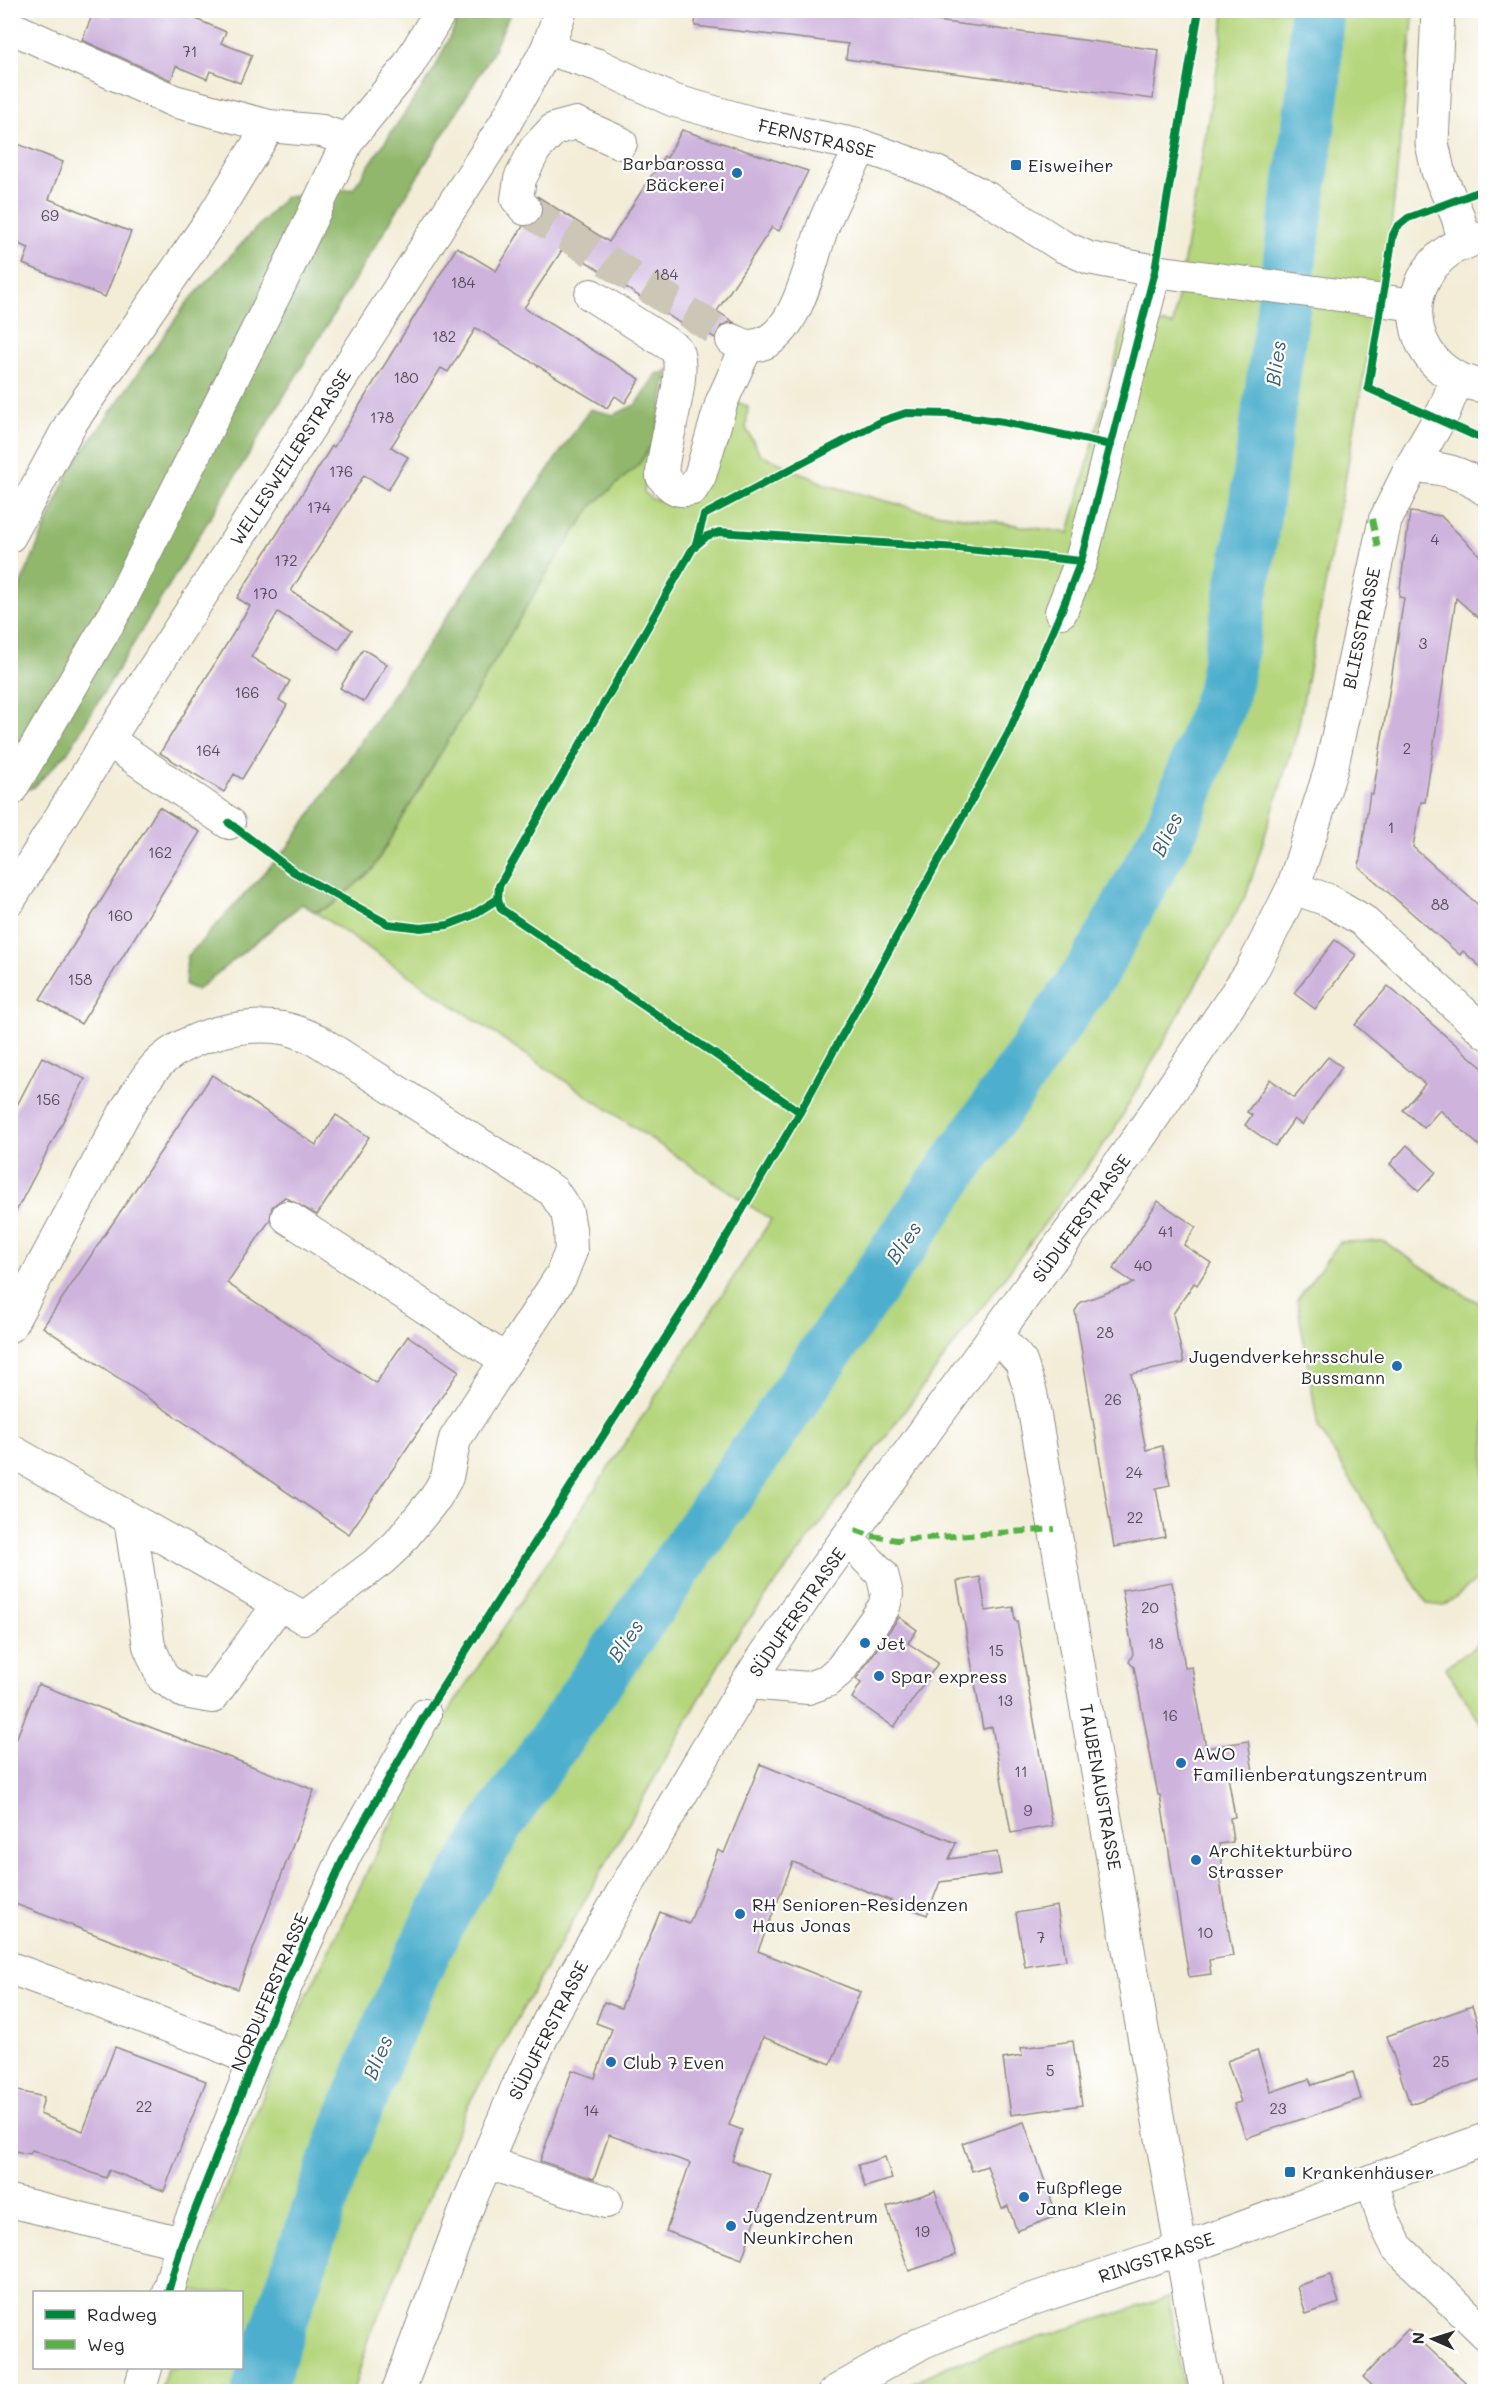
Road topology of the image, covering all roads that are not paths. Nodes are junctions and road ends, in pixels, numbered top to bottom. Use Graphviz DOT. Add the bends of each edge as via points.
graph roads {
  1 [pos="441,10"];
  2 [pos="561,10"];
  3 [pos="1438,10"];
  4 [pos="10,27"];
  5 [pos="547,49"];
  6 [pos="269,126"];
  7 [pos="348,140"];
  8 [pos="621,143"];
  9 [pos="862,146"];
  10 [pos="525,209"];
  11 [pos="1475,241"];
  12 [pos="1168,273"];
  13 [pos="591,295"];
  14 [pos="1416,305"];
  15 [pos="1471,382"];
  16 [pos="1412,466"];
  17 [pos="1485,490"];
  18 [pos="10,536"];
  19 [pos="1061,612"];
  20 [pos="108,740"];
  21 [pos="10,790"];
  22 [pos="229,823"];
  23 [pos="1293,888"];
  24 [pos="10,899"];
  25 [pos="1485,1033"];
  26 [pos="287,1217"];
  27 [pos="10,1326"];
  28 [pos="997,1335"];
  29 [pos="506,1360"];
  30 [pos="10,1450"];
  31 [pos="130,1519"];
  32 [pos="848,1540"];
  33 [pos="292,1611"];
  34 [pos="747,1683"];
  35 [pos="425,1715"];
  36 [pos="10,1968"];
  37 [pos="254,2061"];
  38 [pos="1485,2139"];
  39 [pos="485,2162"];
  40 [pos="1372,2180"];
  41 [pos="10,2201"];
  42 [pos="606,2202"];
  43 [pos="182,2243"];
  44 [pos="1182,2249"];
  45 [pos="168,2291"];
  46 [pos="1485,2334"];
  47 [pos="145,2369"];
  48 [pos="139,2391"];
  49 [pos="398,2391"];
  50 [pos="835,2391"];
  51 [pos="1206,2391"];
  1 -- 7 [label="street" via="406,69"];
  2 -- 5 [label="street, WELLESWEILERSTRASSE"];
  3 -- 11 [label="main road" via="1432,143 1438,171 1458,217"];
  4 -- 6 [label="street" via="174,102"];
  5 -- 9 [label="street, FERNSTRASSE" via="598,65 672,100 712,113"];
  5 -- 20 [label="street, WELLESWEILERSTRASSE" via="503,127"];
  6 -- 7 [label="street" via="322,131"];
  6 -- 18 [label="street" via="213,217 71,423"];
  7 -- 21 [label="street" via="118,607"];
  8 -- 10 [label="street" via="576,123 554,129 535,149 520,179 517,199"];
  9 -- 12 [label="street, FERNSTRASSE" via="936,172 1089,258"];
  9 -- 13 [label="street" via="822,228 799,300 778,333 762,345 740,343 700,476 692,489 682,492 671,488 662,476 678,393 680,355 676,348"];
  11 -- 14 [label="main road" via="1458,245 1438,258 1423,277"];
  12 -- 14 [label="street, FERNSTRASSE"];
  12 -- 19 [label="street" via="1081,561"];
  14 -- 15 [label="main road" via="1415,324 1423,346 1437,365"];
  15 -- 16 [label="main road, BLIESSTRASSE" via="1444,411"];
  16 -- 17 [label="street" via="1444,468"];
  16 -- 23 [label="main road, BLIESSTRASSE" via="1384,521 1331,769"];
  20 -- 22 [label="street"];
  20 -- 24 [label="street, WELLESWEILERSTRASSE"];
  23 -- 25 [label="street" via="1328,900 1362,920"];
  23 -- 28 [label="main road, SÜDUFERSTRASSE" via="1251,972"];
  26 -- 29 [label="street"];
  27 -- 29 [label="street" via="126,1110 160,1062 182,1045 204,1036 261,1027 282,1028 317,1040 554,1191 567,1212 571,1251 561,1276"];
  28 -- 32 [label="main road, SÜDUFERSTRASSE"];
  28 -- 44 [label="street, TAUBENAUSTRASSE" via="1021,1362 1031,1393"];
  29 -- 33 [label="street" via="455,1439 447,1477 436,1497 397,1545 381,1560"];
  30 -- 31 [label="street"];
  31 -- 33 [label="street"];
  31 -- 33 [label="street" via="149,1646 163,1678 184,1692 212,1697"];
  32 -- 34 [label="main road, SÜDUFERSTRASSE"];
  32 -- 34 [label="street" via="882,1574 887,1594 885,1607 841,1669 827,1681 808,1688"];
  34 -- 39 [label="main road, SÜDUFERSTRASSE" via="554,2011"];
  35 -- 37 [label="street, NORDUFERSTRASSE" via="346,1853"];
  36 -- 37 [label="street"];
  37 -- 43 [label="street, NORDUFERSTRASSE"];
  38 -- 40 [label="street, RINGSTRASSE"];
  39 -- 42 [label="street"];
  39 -- 49 [label="main road, SÜDUFERSTRASSE"];
  40 -- 44 [label="street, RINGSTRASSE"];
  40 -- 46 [label="street" via="1384,2221 1397,2247"];
  41 -- 43 [label="street"];
  43 -- 45 [label="street, NORDUFERSTRASSE"];
  44 -- 50 [label="street, RINGSTRASSE" via="1030,2300 923,2342"];
  44 -- 51 [label="street, TAUBENAUSTRASSE"];
  47 -- 48 [label="street"];
}
